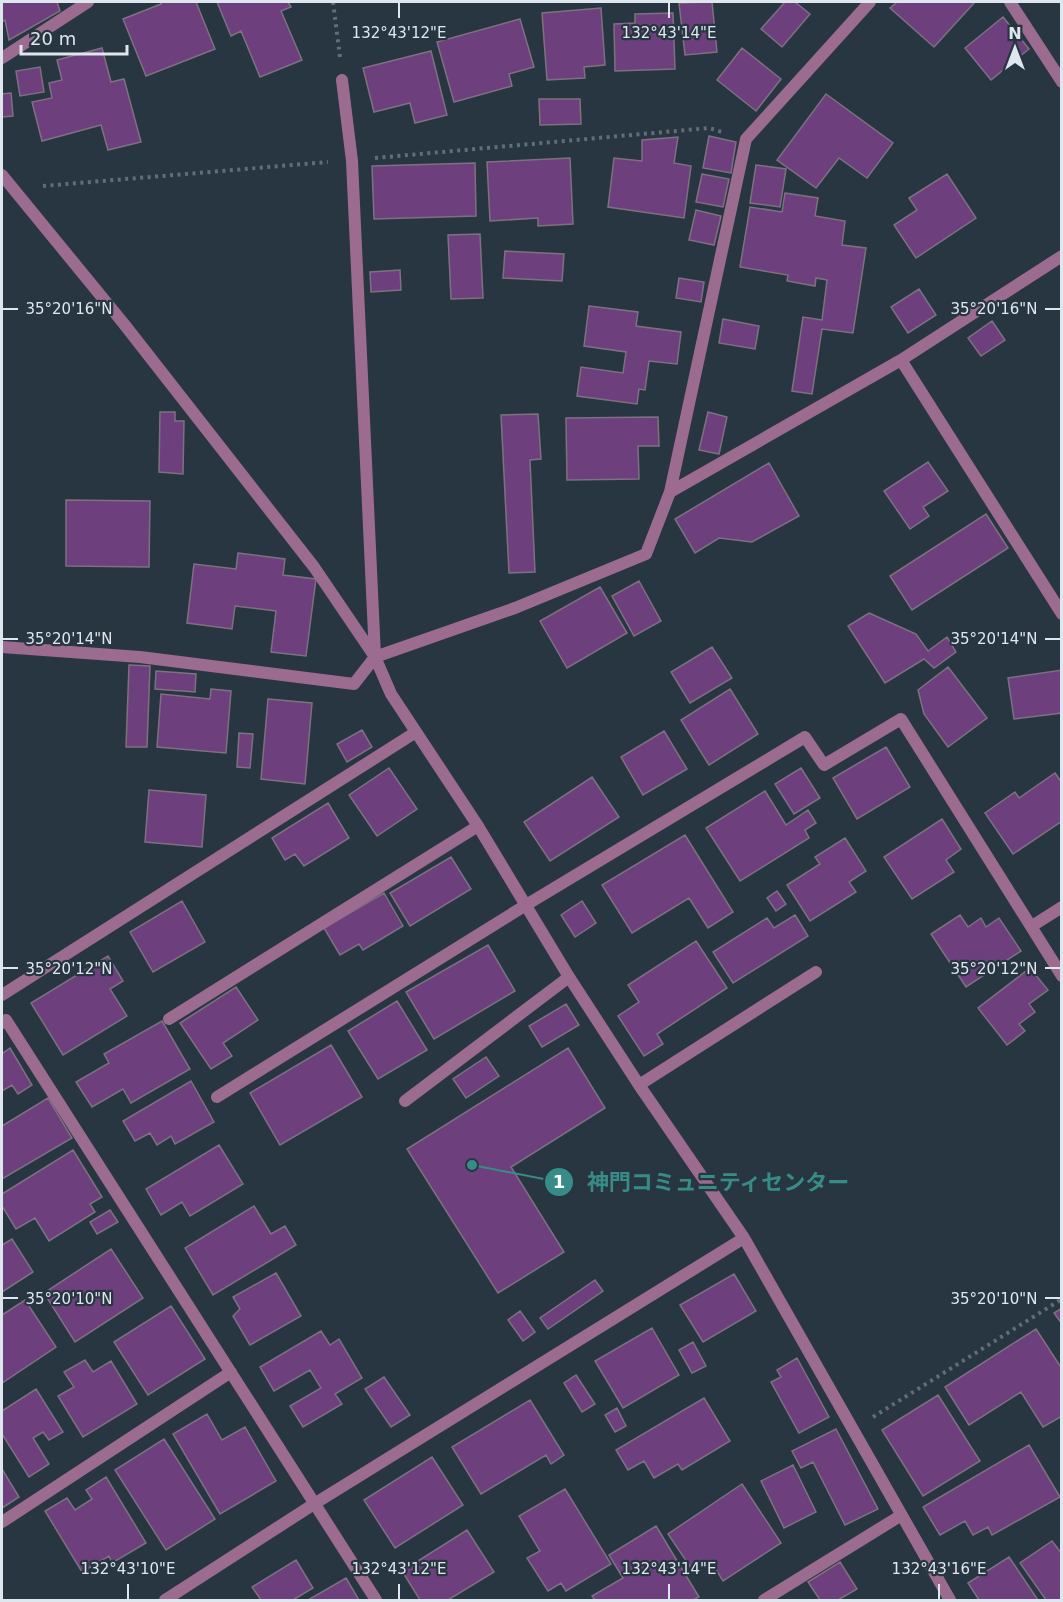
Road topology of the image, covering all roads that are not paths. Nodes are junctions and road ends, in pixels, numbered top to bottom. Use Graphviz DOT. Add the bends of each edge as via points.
graph roads {
  1 [pos="88,2"];
  2 [pos="870,2"];
  3 [pos="1010,2"];
  4 [pos="69,6"];
  5 [pos="2,57"];
  6 [pos="342,80"];
  7 [pos="1062,82"];
  8 [pos="2,175"];
  9 [pos="1062,256"];
  10 [pos="901,360"];
  11 [pos="670,492"];
  12 [pos="1062,614"];
  13 [pos="2,648"];
  14 [pos="375,657"];
  15 [pos="416,732"];
  16 [pos="478,826"];
  17 [pos="526,905"];
  18 [pos="1062,907"];
  19 [pos="1032,926"];
  20 [pos="816,972"];
  21 [pos="1062,976"];
  22 [pos="569,977"];
  23 [pos="2,995"];
  24 [pos="169,1019"];
  25 [pos="2,1023"];
  26 [pos="639,1085"];
  27 [pos="217,1097"];
  28 [pos="405,1101"];
  29 [pos="744,1238"];
  30 [pos="231,1372"];
  31 [pos="314,1504"];
  32 [pos="900,1516"];
  33 [pos="2,1522"];
  34 [pos="165,1600"];
  35 [pos="376,1600"];
  36 [pos="764,1600"];
  37 [pos="950,1600"];
  1 -- 4 [label="street"];
  2 -- 11 [label="street" via="746,139"];
  3 -- 7 [label="street"];
  4 -- 5 [label="street"];
  6 -- 14 [label="street" via="352,160"];
  8 -- 14 [label="street" via="314,567"];
  9 -- 10 [label="street"];
  10 -- 11 [label="street"];
  10 -- 12 [label="street"];
  11 -- 14 [label="street" via="646,554 515,608"];
  13 -- 14 [label="street" via="140,657 354,684"];
  14 -- 15 [label="street" via="391,694"];
  15 -- 16 [label="street"];
  15 -- 23 [label="street"];
  16 -- 17 [label="street"];
  16 -- 24 [label="street"];
  17 -- 19 [label="street" via="805,737 824,765 901,719"];
  17 -- 22 [label="street"];
  17 -- 27 [label="street"];
  18 -- 19 [label="street"];
  19 -- 21 [label="street"];
  20 -- 26 [label="street"];
  22 -- 26 [label="street"];
  22 -- 28 [label="street"];
  25 -- 30 [label="street" via="6,1020"];
  26 -- 29 [label="street"];
  29 -- 31 [label="street"];
  29 -- 32 [label="street"];
  30 -- 31 [label="street"];
  30 -- 33 [label="street"];
  31 -- 34 [label="street"];
  31 -- 35 [label="street"];
  32 -- 36 [label="street"];
  32 -- 37 [label="street"];
}
